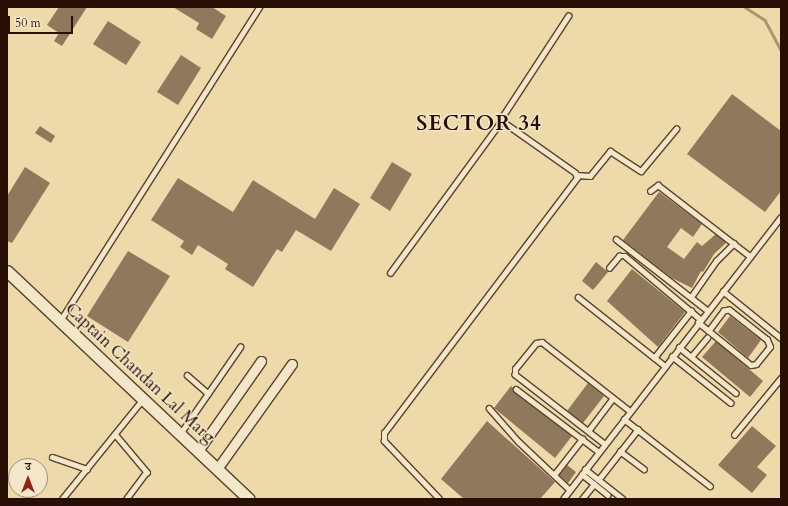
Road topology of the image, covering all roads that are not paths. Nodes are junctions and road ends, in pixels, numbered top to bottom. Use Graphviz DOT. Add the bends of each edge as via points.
graph roads {
  1 [pos="258,7"];
  2 [pos="568,16"];
  3 [pos="502,120"];
  4 [pos="676,129"];
  5 [pos="576,175"];
  6 [pos="650,192"];
  7 [pos="781,217"];
  8 [pos="616,239"];
  9 [pos="734,243"];
  10 [pos="750,256"];
  11 [pos="609,268"];
  12 [pos="7,271"];
  13 [pos="390,273"];
  14 [pos="723,291"];
  15 [pos="578,297"];
  16 [pos="691,297"];
  17 [pos="707,310"];
  18 [pos="690,311"];
  19 [pos="60,321"];
  20 [pos="699,321"];
  21 [pos="709,331"];
  22 [pos="707,338"];
  23 [pos="781,338"];
  24 [pos="240,347"];
  25 [pos="679,347"];
  26 [pos="672,356"];
  27 [pos="691,357"];
  28 [pos="654,358"];
  29 [pos="261,361"];
  30 [pos="292,364"];
  31 [pos="665,366"];
  32 [pos="186,375"];
  33 [pos="781,378"];
  34 [pos="516,388"];
  35 [pos="208,393"];
  36 [pos="736,393"];
  37 [pos="614,398"];
  38 [pos="143,399"];
  39 [pos="731,402"];
  40 [pos="489,408"];
  41 [pos="630,411"];
  42 [pos="624,419"];
  43 [pos="638,429"];
  44 [pos="588,431"];
  45 [pos="115,434"];
  46 [pos="180,434"];
  47 [pos="734,435"];
  48 [pos="582,439"];
  49 [pos="604,444"];
  50 [pos="198,451"];
  51 [pos="620,451"];
  52 [pos="599,452"];
  53 [pos="52,457"];
  54 [pos="87,469"];
  55 [pos="217,469"];
  56 [pos="586,469"];
  57 [pos="644,469"];
  58 [pos="582,474"];
  59 [pos="554,475"];
  60 [pos="599,479"];
  61 [pos="594,484"];
  62 [pos="710,486"];
  63 [pos="570,490"];
  64 [pos="608,495"];
  65 [pos="62,499"];
  66 [pos="127,499"];
  67 [pos="249,499"];
  68 [pos="439,499"];
  69 [pos="563,499"];
  70 [pos="582,499"];
  71 [pos="623,499"];
  1 -- 19 [label="lane"];
  2 -- 3 [label="lane"];
  3 -- 5 [label="lane"];
  3 -- 13 [label="lane"];
  4 -- 5 [label="lane" via="641,170 610,151 590,176"];
  5 -- 68 [label="lane" via="385,429 384,441"];
  6 -- 9 [label="lane" via="658,185"];
  7 -- 10 [label="lane"];
  8 -- 16 [label="lane"];
  9 -- 10 [label="lane"];
  9 -- 16 [label="lane" via="716,261"];
  10 -- 14 [label="lane"];
  11 -- 18 [label="lane" via="619,256 625,256"];
  12 -- 19 [label="street, Captain Chandan Lal Marg"];
  14 -- 17 [label="lane"];
  14 -- 23 [label="lane"];
  15 -- 28 [label="lane"];
  16 -- 17 [label="lane"];
  17 -- 20 [label="lane"];
  18 -- 20 [label="lane"];
  18 -- 28 [label="lane"];
  19 -- 38 [label="street, Captain Chandan Lal Marg"];
  20 -- 21 [label="lane"];
  20 -- 25 [label="lane"];
  21 -- 21 [label="lane" via="751,365 756,364 770,347 767,340 729,310 724,311"];
  22 -- 27 [label="lane"];
  24 -- 35 [label="lane"];
  25 -- 26 [label="lane"];
  25 -- 27 [label="lane"];
  26 -- 31 [label="lane"];
  26 -- 39 [label="lane"];
  27 -- 36 [label="lane"];
  28 -- 31 [label="lane"];
  29 -- 50 [label="street"];
  30 -- 55 [label="street"];
  31 -- 41 [label="lane"];
  32 -- 35 [label="lane"];
  33 -- 47 [label="lane"];
  34 -- 48 [label="lane"];
  35 -- 46 [label="lane"];
  37 -- 41 [label="lane"];
  37 -- 44 [label="lane"];
  37 -- 44 [label="lane" via="542,342 536,343 515,369 516,375"];
  38 -- 45 [label="lane"];
  38 -- 46 [label="street, Captain Chandan Lal Marg"];
  40 -- 59 [label="lane"];
  41 -- 42 [label="lane"];
  42 -- 43 [label="lane"];
  42 -- 49 [label="lane"];
  43 -- 51 [label="lane"];
  43 -- 62 [label="lane"];
  44 -- 49 [label="lane"];
  45 -- 54 [label="lane"];
  45 -- 66 [label="lane" via="146,472"];
  46 -- 50 [label="street, Captain Chandan Lal Marg"];
  48 -- 52 [label="lane"];
  48 -- 59 [label="lane"];
  49 -- 52 [label="lane"];
  50 -- 55 [label="street, Captain Chandan Lal Marg"];
  51 -- 57 [label="lane"];
  51 -- 60 [label="lane"];
  52 -- 56 [label="lane"];
  53 -- 54 [label="lane"];
  54 -- 65 [label="lane"];
  55 -- 67 [label="street, Captain Chandan Lal Marg"];
  56 -- 58 [label="lane"];
  56 -- 60 [label="lane"];
  58 -- 61 [label="lane"];
  58 -- 63 [label="lane"];
  59 -- 63 [label="lane"];
  60 -- 71 [label="lane"];
  61 -- 64 [label="lane"];
  61 -- 70 [label="lane"];
  63 -- 69 [label="lane"];
}
